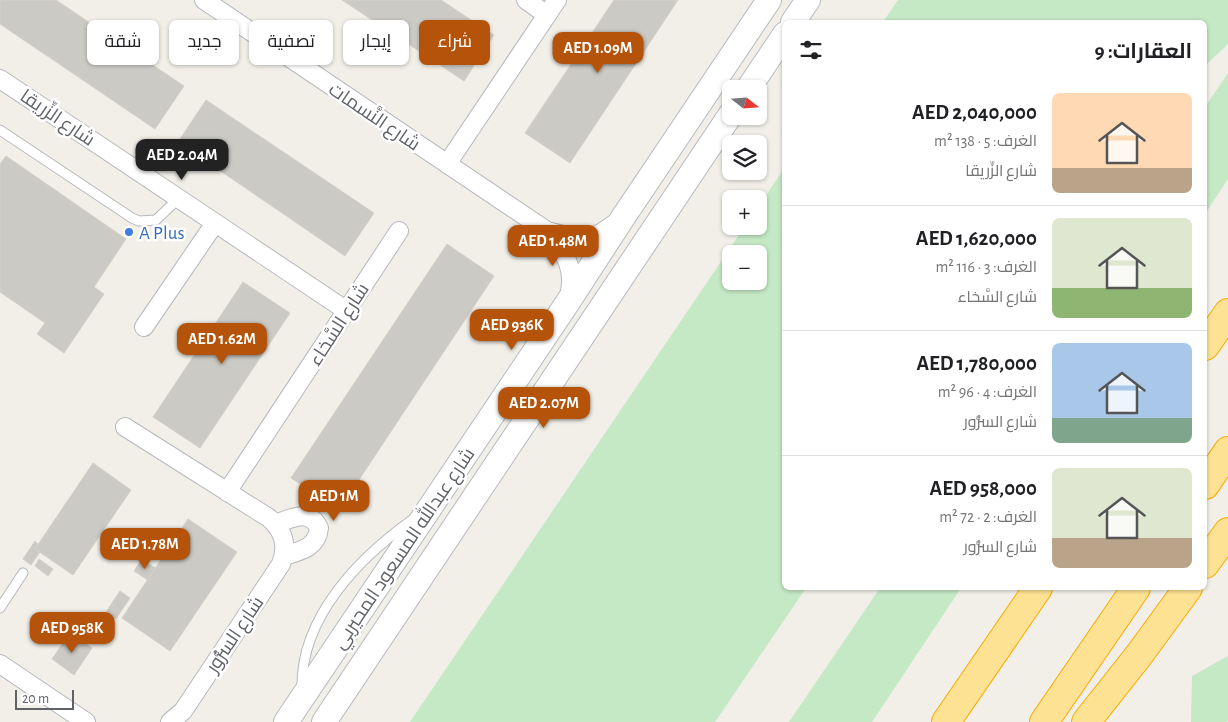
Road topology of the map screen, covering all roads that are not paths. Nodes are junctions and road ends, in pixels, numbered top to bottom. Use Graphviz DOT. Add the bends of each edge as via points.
graph roads {
  1 [pos="204,0"];
  2 [pos="526,0"];
  3 [pos="557,0"];
  4 [pos="768,0"];
  5 [pos="808,0"];
  6 [pos="547,15"];
  7 [pos="794,20"];
  8 [pos="782,38"];
  9 [pos="0,78"];
  10 [pos="754,80"];
  11 [pos="724,125"];
  12 [pos="0,130"];
  13 [pos="447,164"];
  14 [pos="179,198"];
  15 [pos="622,218"];
  16 [pos="215,222"];
  17 [pos="547,230"];
  18 [pos="399,231"];
  19 [pos="568,302"];
  20 [pos="347,311"];
  21 [pos="1228,313"];
  22 [pos="144,327"];
  23 [pos="1207,343"];
  24 [pos="124,427"];
  25 [pos="1228,451"];
  26 [pos="1207,482"];
  27 [pos="227,492"];
  28 [pos="276,524"];
  29 [pos="1228,532"];
  30 [pos="284,556"];
  31 [pos="1207,561"];
  32 [pos="23,573"];
  33 [pos="1037,590"];
  34 [pos="1135,590"];
  35 [pos="1187,590"];
  36 [pos="0,608"];
  37 [pos="0,664"];
  38 [pos="178,718"];
  39 [pos="79,720"];
  40 [pos="286,722"];
  41 [pos="324,722"];
  42 [pos="946,722"];
  43 [pos="1044,722"];
  44 [pos="1086,722"];
  1 -- 13 [label="street, شارع النَّسمات"];
  2 -- 6 [label="street"];
  3 -- 6 [label="street"];
  4 -- 15 [label="street, شارع عبدالله المسعود المحيربي"];
  5 -- 7 [label="street"];
  6 -- 13 [label="street"];
  8 -- 10 [label="street"];
  9 -- 14 [label="street, شارع الزِّريقا"];
  11 -- 41 [label="street, شارع عبدالله المسعود المحيربي"];
  12 -- 14 [label="lane" via="132,218 156,220"];
  13 -- 17 [label="street, شارع النَّسمات"];
  14 -- 16 [label="street, شارع الزِّريقا"];
  15 -- 17 [label="street, شارع النَّسمات" via="599,235 589,237"];
  15 -- 19 [label="street, شارع عبدالله المسعود المحيربي"];
  16 -- 20 [label="street, شارع الزِّريقا"];
  16 -- 22 [label="street"];
  17 -- 19 [label="street, شارع النَّسمات" via="566,256 572,271"];
  18 -- 20 [label="street, شارع السَّخاء"];
  19 -- 40 [label="street, شارع عبدالله المسعود المحيربي"];
  20 -- 27 [label="street, شارع السَّخاء"];
  21 -- 23 [label="highway"];
  24 -- 27 [label="street"];
  25 -- 26 [label="highway"];
  27 -- 28 [label="street"];
  28 -- 30 [label="street" via="284,539"];
  28 -- 30 [label="street" via="302,515 312,519 319,528 312,546"];
  29 -- 31 [label="highway"];
  30 -- 38 [label="street, شارع السُّرُور"];
  32 -- 36 [label="lane"];
  33 -- 42 [label="highway"];
  34 -- 43 [label="highway"];
  35 -- 44 [label="highway"];
  37 -- 39 [label="street"];
}
